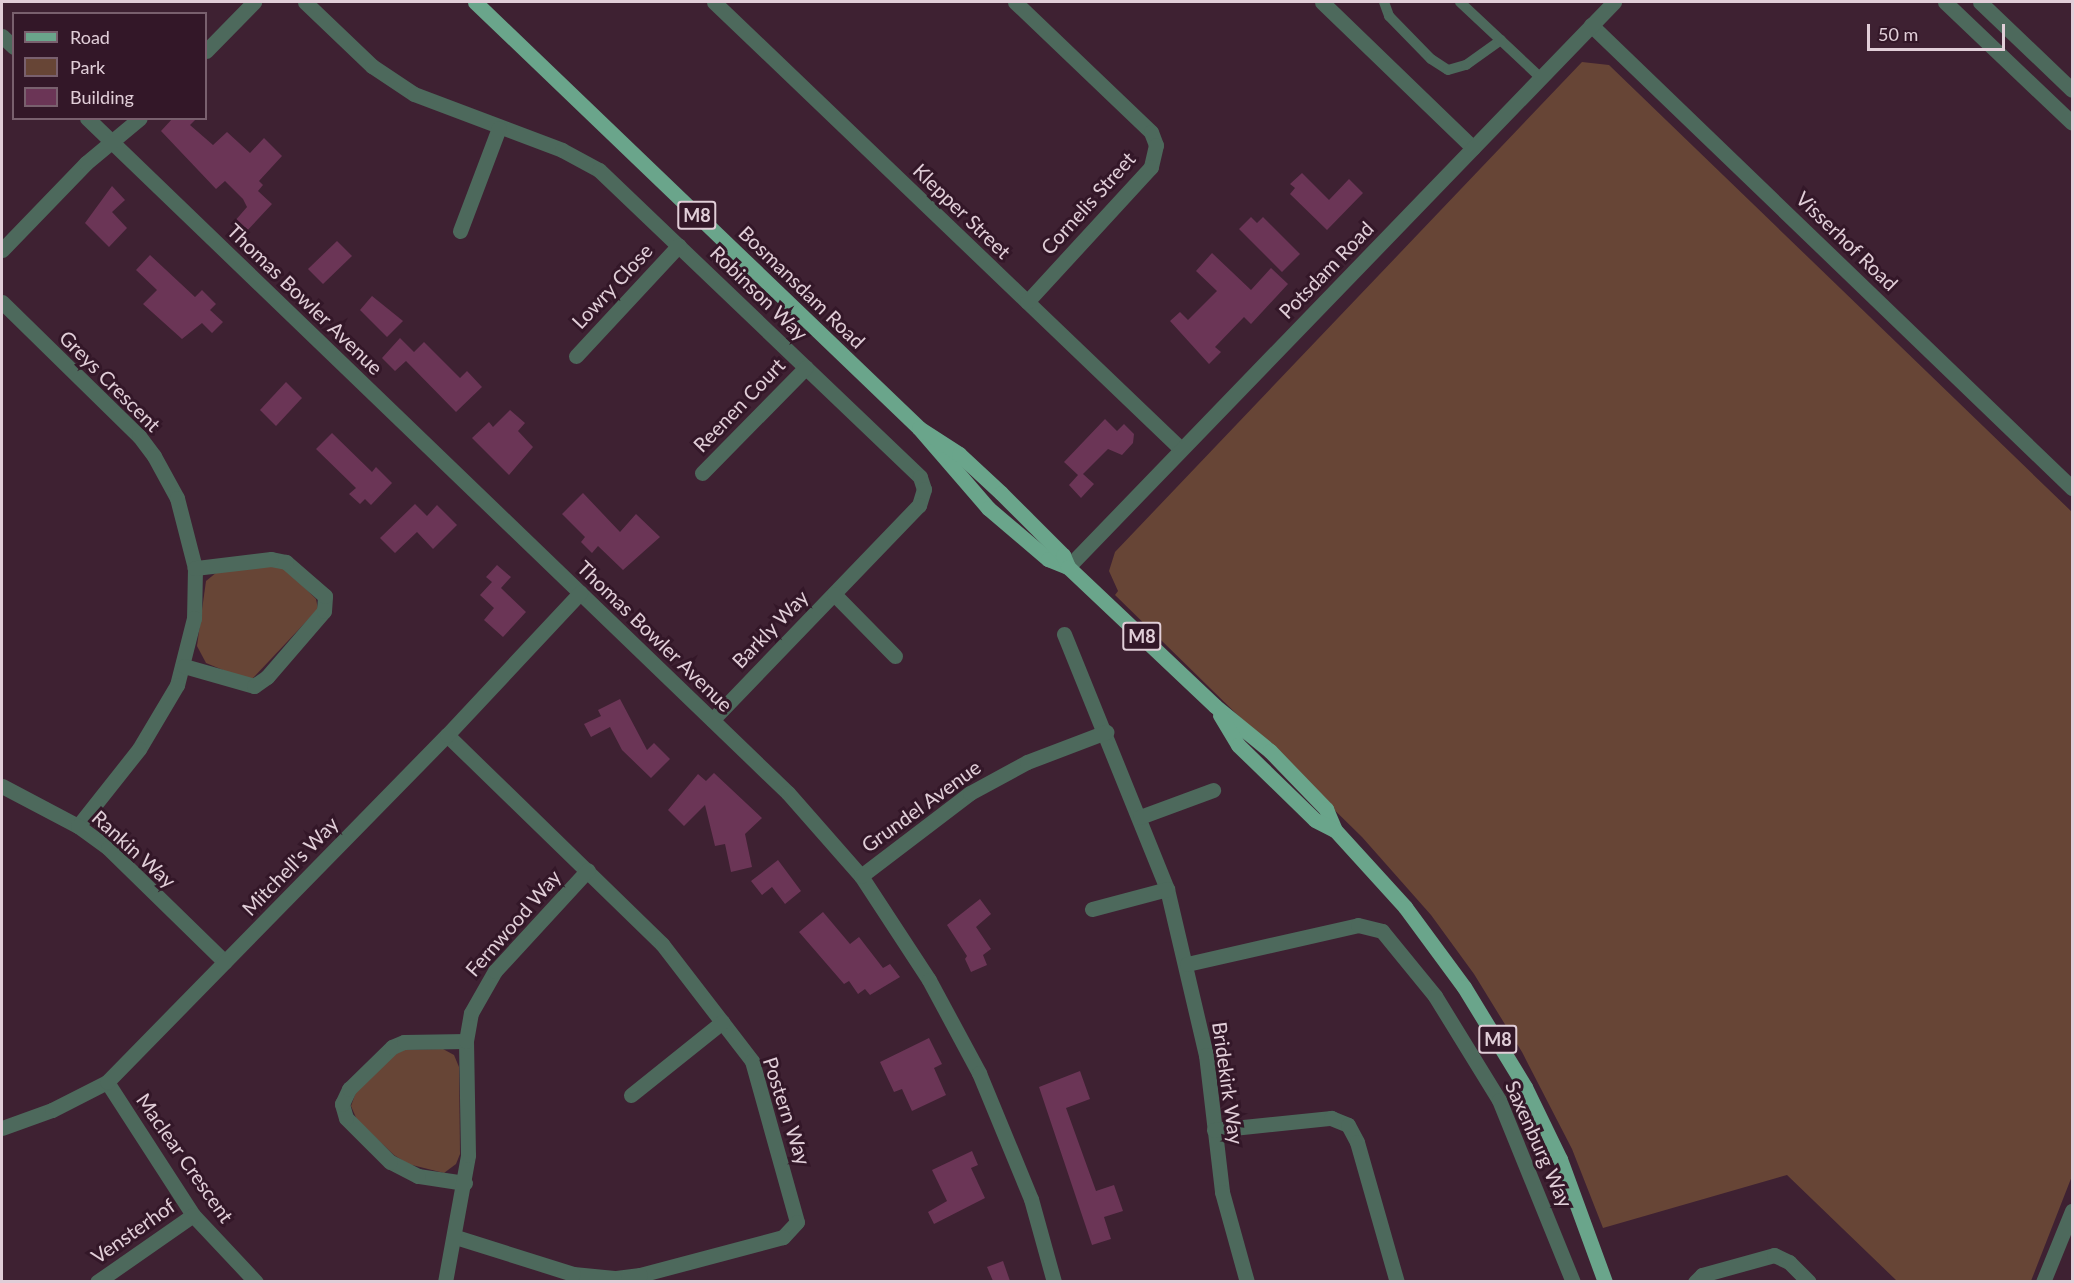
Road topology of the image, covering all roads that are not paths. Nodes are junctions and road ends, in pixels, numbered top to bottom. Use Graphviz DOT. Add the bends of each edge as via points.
graph roads {
  1 [pos="254,2"];
  2 [pos="305,2"];
  3 [pos="475,2"];
  4 [pos="714,2"];
  5 [pos="1015,2"];
  6 [pos="1322,2"];
  7 [pos="1384,2"];
  8 [pos="1460,2"];
  9 [pos="1614,2"];
  10 [pos="1945,2"];
  11 [pos="1980,2"];
  12 [pos="1591,25"];
  13 [pos="1501,40"];
  14 [pos="207,50"];
  15 [pos="1541,78"];
  16 [pos="2073,90"];
  17 [pos="89,120"];
  18 [pos="139,120"];
  19 [pos="2073,123"];
  20 [pos="499,128"];
  21 [pos="112,142"];
  22 [pos="1473,148"];
  23 [pos="460,231"];
  24 [pos="679,245"];
  25 [pos="2,250"];
  26 [pos="2,302"];
  27 [pos="1027,302"];
  28 [pos="576,356"];
  29 [pos="806,367"];
  30 [pos="1181,449"];
  31 [pos="702,473"];
  32 [pos="2073,488"];
  33 [pos="924,489"];
  34 [pos="1068,567"];
  35 [pos="195,568"];
  36 [pos="580,593"];
  37 [pos="834,594"];
  38 [pos="1064,634"];
  39 [pos="895,656"];
  40 [pos="184,666"];
  41 [pos="712,720"];
  42 [pos="1106,732"];
  43 [pos="447,735"];
  44 [pos="2,786"];
  45 [pos="1213,790"];
  46 [pos="1140,817"];
  47 [pos="78,826"];
  48 [pos="588,870"];
  49 [pos="861,876"];
  50 [pos="1167,890"];
  51 [pos="1092,909"];
  52 [pos="225,962"];
  53 [pos="1187,964"];
  54 [pos="723,1022"];
  55 [pos="466,1041"];
  56 [pos="107,1082"];
  57 [pos="631,1095"];
  58 [pos="2,1128"];
  59 [pos="1214,1130"];
  60 [pos="465,1183"];
  61 [pos="2073,1210"];
  62 [pos="193,1215"];
  63 [pos="456,1237"];
  64 [pos="97,1281"];
  65 [pos="256,1281"];
  66 [pos="445,1281"];
  67 [pos="1054,1281"];
  68 [pos="1247,1281"];
  69 [pos="1397,1281"];
  70 [pos="1573,1281"];
  71 [pos="1605,1281"];
  72 [pos="1695,1281"];
  73 [pos="1809,1281"];
  74 [pos="2043,1281"];
  1 -- 14 [label="street"];
  2 -- 20 [label="street, Robinson Way" via="388,78 414,94"];
  3 -- 34 [label="main road, Bosmansdam Road / M8" via="919,428 988,508 1048,559"];
  4 -- 27 [label="street, Klepper Street"];
  5 -- 27 [label="street, Cornelis Street" via="1151,132 1156,145 1151,167"];
  6 -- 22 [label="street"];
  7 -- 13 [label="lane" via="1389,16 1431,59 1448,70 1466,65"];
  8 -- 13 [label="lane"];
  9 -- 12 [label="street, Potsdam Road"];
  10 -- 19 [label="street"];
  11 -- 16 [label="street"];
  12 -- 15 [label="street, Potsdam Road"];
  12 -- 32 [label="street, Visserhof Road"];
  13 -- 15 [label="lane"];
  15 -- 22 [label="street, Potsdam Road"];
  17 -- 21 [label="street, Thomas Bowler Avenue"];
  18 -- 21 [label="street"];
  20 -- 23 [label="street"];
  20 -- 24 [label="street, Robinson Way" via="562,150 599,170"];
  21 -- 25 [label="street" via="86,163"];
  21 -- 36 [label="street, Thomas Bowler Avenue"];
  22 -- 30 [label="street, Potsdam Road"];
  24 -- 28 [label="street, Lowry Close"];
  24 -- 29 [label="street, Robinson Way"];
  26 -- 35 [label="street, Greys Crescent" via="139,436 154,456 177,498"];
  27 -- 30 [label="street, Klepper Street"];
  29 -- 31 [label="street, Reenen Court"];
  29 -- 33 [label="street, Robinson Way" via="916,472"];
  30 -- 34 [label="street, Potsdam Road"];
  33 -- 37 [label="street, Barkly Way" via="919,505"];
  34 -- 71 [label="main road, Bosmansdam Road / M8" via="1215,706 1270,751 1326,809 1335,830 1436,946 1496,1036 1560,1159"];
  35 -- 40 [label="street, Greys Crescent" via="194,618"];
  35 -- 40 [label="street" via="271,559 286,562 325,596 324,611 261,683 246,686"];
  36 -- 41 [label="street, Thomas Bowler Avenue"];
  36 -- 43 [label="street, Mitchell's Way"];
  37 -- 39 [label="street, Barkly Way"];
  37 -- 41 [label="street, Barkly Way"];
  38 -- 42 [label="street, Bridekirk Way"];
  40 -- 47 [label="street, Greys Crescent" via="168,703 139,749"];
  41 -- 49 [label="street, Thomas Bowler Avenue" via="788,793"];
  42 -- 46 [label="street, Bridekirk Way"];
  42 -- 49 [label="street, Grundel Avenue" via="1028,762 970,793"];
  43 -- 48 [label="street, Postern Way"];
  43 -- 52 [label="street, Mitchell's Way"];
  44 -- 47 [label="street, Rankin Way"];
  45 -- 46 [label="street"];
  46 -- 50 [label="street, Bridekirk Way"];
  47 -- 52 [label="street, Rankin Way" via="108,848"];
  48 -- 54 [label="street, Postern Way" via="662,944"];
  48 -- 55 [label="street, Fernwood Way" via="482,989 471,1013"];
  49 -- 67 [label="street, Thomas Bowler Avenue" via="929,980 979,1073 1031,1199"];
  50 -- 51 [label="street"];
  50 -- 53 [label="street, Bridekirk Way"];
  52 -- 56 [label="street, Mitchell's Way"];
  53 -- 59 [label="street, Bridekirk Way" via="1206,1055"];
  53 -- 70 [label="street, Saxenburg Way" via="1358,925 1382,931 1435,996 1499,1100"];
  54 -- 57 [label="street"];
  54 -- 63 [label="street, Postern Way" via="752,1061 759,1079 797,1212 792,1231 695,1261 614,1278 573,1274"];
  55 -- 60 [label="street, Fernwood Way"];
  55 -- 60 [label="street" via="404,1042 392,1047 349,1089 342,1104 346,1118 390,1162 425,1178"];
  56 -- 58 [label="street, Mitchell's Way" via="52,1110"];
  56 -- 62 [label="street, Maclear Crescent"];
  59 -- 68 [label="street, Bridekirk Way" via="1222,1192"];
  59 -- 69 [label="street" via="1331,1118 1348,1125 1357,1142"];
  60 -- 63 [label="street, Fernwood Way"];
  61 -- 74 [label="street"];
  62 -- 64 [label="street, Vensterhof"];
  62 -- 65 [label="street, Maclear Crescent"];
  63 -- 66 [label="street, Fernwood Way"];
  72 -- 73 [label="street" via="1702,1275 1774,1255 1789,1262"];
}
